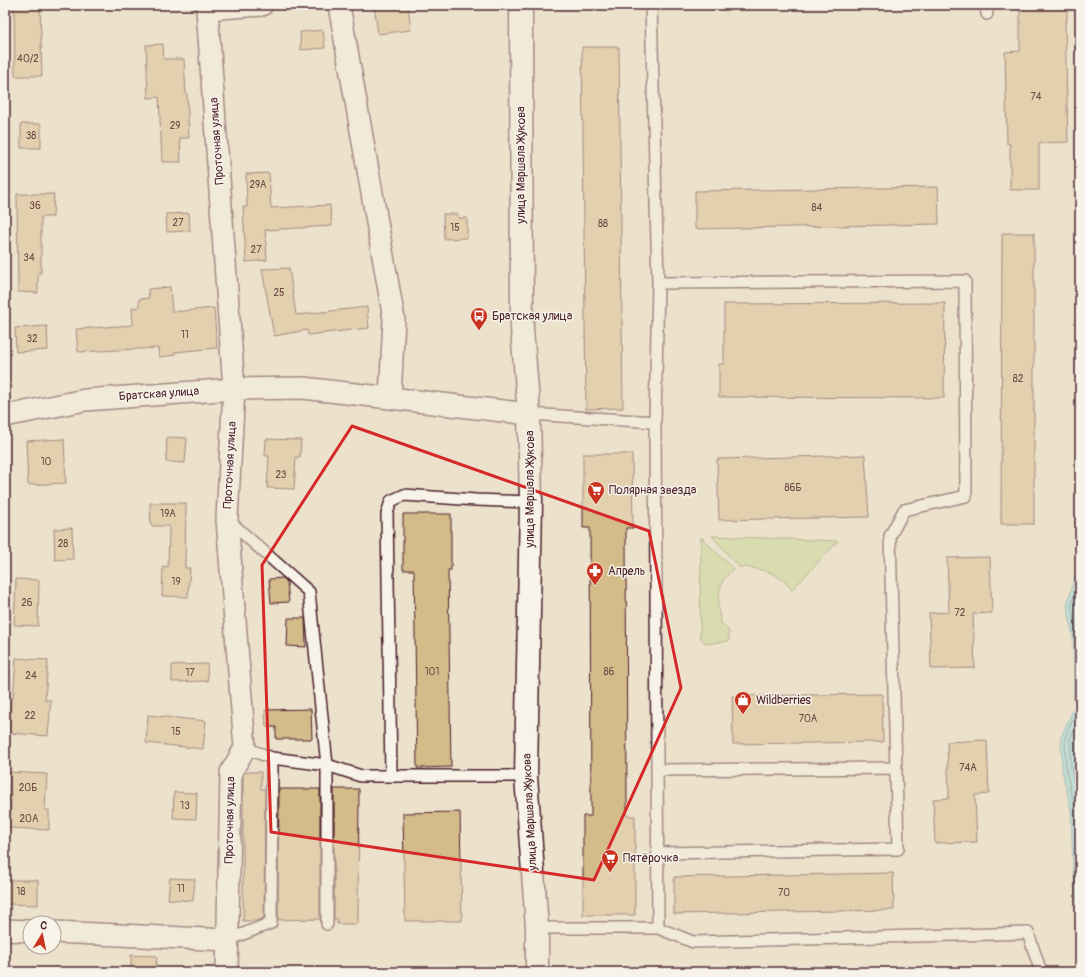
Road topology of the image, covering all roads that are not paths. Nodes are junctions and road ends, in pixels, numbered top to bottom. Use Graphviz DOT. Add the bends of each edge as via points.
graph roads {
  1 [pos="262,5"];
  2 [pos="339,5"];
  3 [pos="521,5"];
  4 [pos="651,5"];
  5 [pos="658,283"];
  6 [pos="234,389"];
  7 [pos="390,398"];
  8 [pos="529,414"];
  9 [pos="5,416"];
  10 [pos="655,422"];
  11 [pos="531,502"];
  12 [pos="227,519"];
  13 [pos="245,748"];
  14 [pos="272,758"];
  15 [pos="327,766"];
  16 [pos="896,768"];
  17 [pos="657,770"];
  18 [pos="391,776"];
  19 [pos="526,776"];
  20 [pos="658,853"];
  21 [pos="327,924"];
  22 [pos="537,928"];
  23 [pos="658,928"];
  24 [pos="5,930"];
  25 [pos="22,931"];
  26 [pos="62,932"];
  27 [pos="228,940"];
  28 [pos="227,972"];
  29 [pos="537,972"];
  30 [pos="1040,972"];
  1 -- 6 [label="street, Проточная улица" via="207,9"];
  2 -- 7 [label="street" via="394,319"];
  3 -- 8 [label="main road, улица Маршала Жукова" via="522,328"];
  4 -- 5 [label="lane"];
  5 -- 10 [label="lane"];
  5 -- 16 [label="lane" via="965,281 966,496 904,510 890,536"];
  6 -- 7 [label="street, Братская улица" via="303,388"];
  6 -- 9 [label="street, Братская улица" via="85,400"];
  6 -- 12 [label="street, Проточная улица"];
  7 -- 8 [label="street, Братская улица"];
  8 -- 10 [label="lane"];
  8 -- 11 [label="main road, улица Маршала Жукова"];
  10 -- 17 [label="lane"];
  11 -- 18 [label="lane" via="404,495 392,501 387,514"];
  11 -- 19 [label="main road, улица Маршала Жукова"];
  12 -- 13 [label="street, Проточная улица"];
  12 -- 15 [label="lane" via="310,592"];
  13 -- 14 [label="lane"];
  13 -- 27 [label="street, Проточная улица" via="231,772"];
  14 -- 15 [label="lane"];
  14 -- 27 [label="lane" via="271,923"];
  15 -- 18 [label="lane" via="361,776"];
  15 -- 21 [label="lane"];
  16 -- 17 [label="lane"];
  16 -- 20 [label="lane" via="898,849"];
  17 -- 20 [label="lane"];
  18 -- 19 [label="lane"];
  19 -- 22 [label="main road, улица Маршала Жукова"];
  20 -- 23 [label="lane"];
  22 -- 23 [label="lane"];
  22 -- 29 [label="main road, улица Маршала Жукова"];
  23 -- 30 [label="lane" via="693,942 1028,934"];
  24 -- 25 [label="street"];
  26 -- 27 [label="street"];
  27 -- 28 [label="street, Проточная улица"];
}
